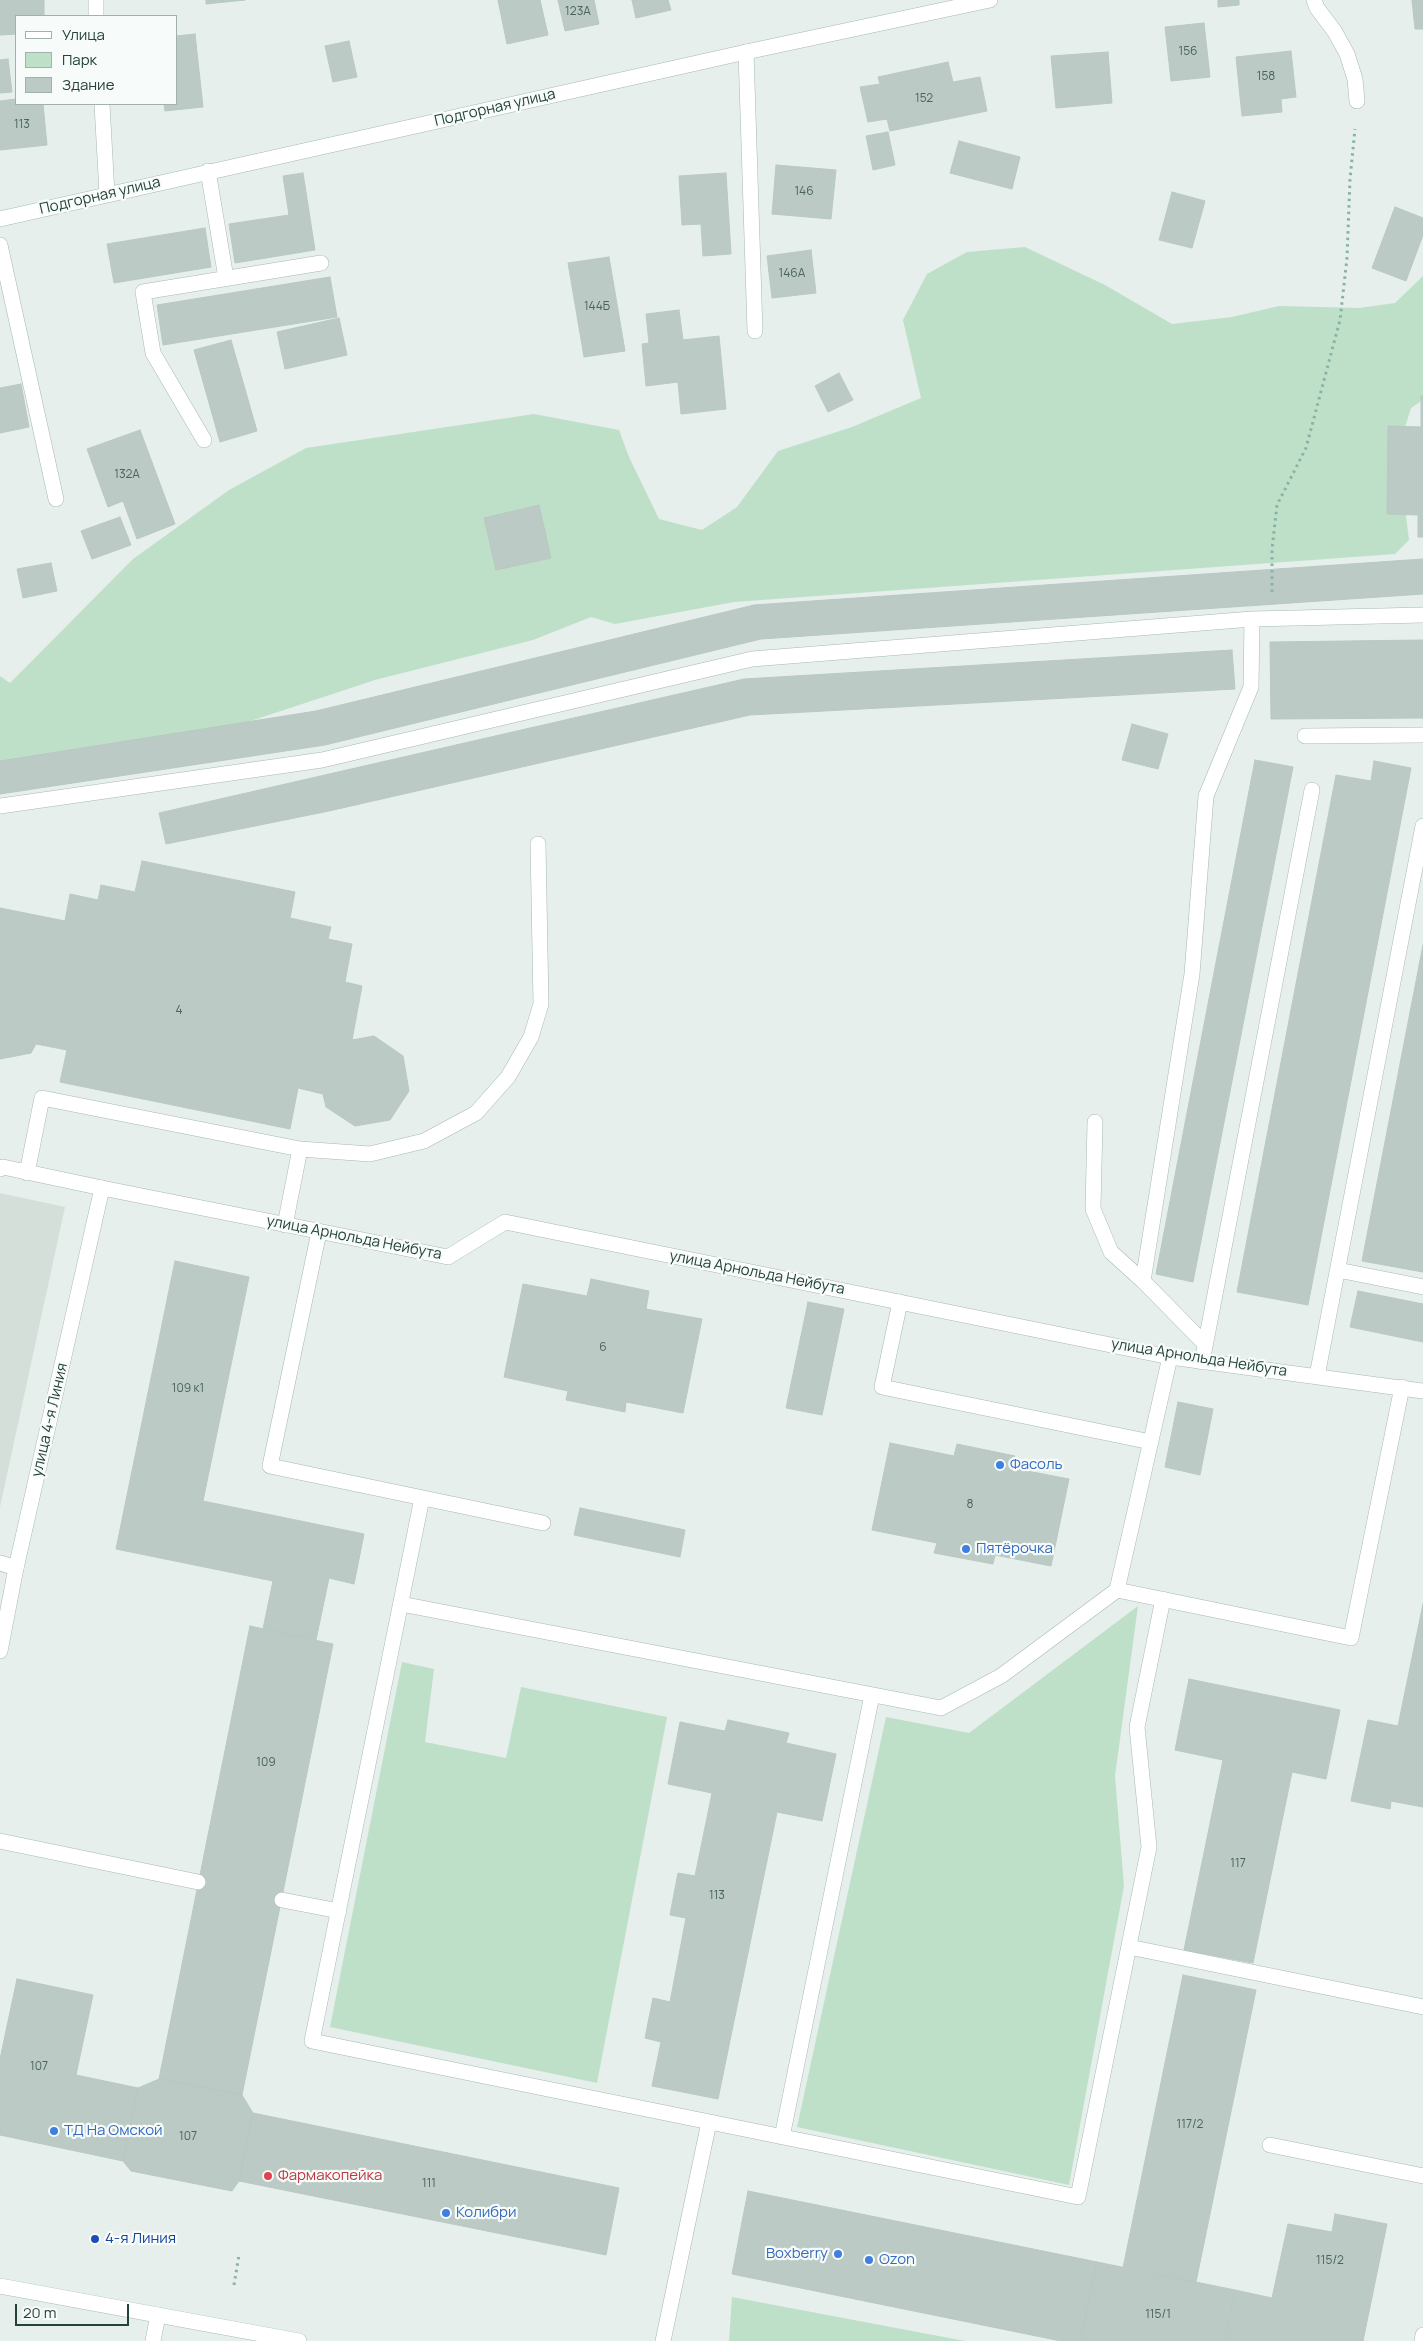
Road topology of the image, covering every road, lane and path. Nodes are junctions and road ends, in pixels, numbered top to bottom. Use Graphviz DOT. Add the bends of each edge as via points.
graph roads {
  1 [pos="96,0"];
  2 [pos="990,0"];
  3 [pos="1314,0"];
  4 [pos="96,15"];
  5 [pos="746,52"];
  6 [pos="1357,101"];
  7 [pos="102,105"];
  8 [pos="208,171"];
  9 [pos="107,194"];
  10 [pos="0,219"];
  11 [pos="0,245"];
  12 [pos="321,264"];
  13 [pos="226,278"];
  14 [pos="755,331"];
  15 [pos="204,440"];
  16 [pos="56,499"];
  17 [pos="1423,615"];
  18 [pos="1272,619"];
  19 [pos="1252,620"];
  20 [pos="1423,735"];
  21 [pos="1305,736"];
  22 [pos="1312,790"];
  23 [pos="0,806"];
  24 [pos="1423,826"];
  25 [pos="538,844"];
  26 [pos="1094,1122"];
  27 [pos="300,1149"];
  28 [pos="1,1166"];
  29 [pos="27,1173"];
  30 [pos="102,1188"];
  31 [pos="285,1225"];
  32 [pos="319,1232"];
  33 [pos="1338,1270"];
  34 [pos="1143,1280"];
  35 [pos="1423,1287"];
  36 [pos="900,1302"];
  37 [pos="1205,1344"];
  38 [pos="1170,1357"];
  39 [pos="1202,1362"];
  40 [pos="1317,1376"];
  41 [pos="1402,1387"];
  42 [pos="1423,1391"];
  43 [pos="1151,1442"];
  44 [pos="422,1498"];
  45 [pos="544,1523"];
  46 [pos="0,1563"];
  47 [pos="16,1568"];
  48 [pos="1118,1590"];
  49 [pos="1163,1599"];
  50 [pos="401,1604"];
  51 [pos="0,1651"];
  52 [pos="872,1695"];
  53 [pos="0,1841"];
  54 [pos="198,1882"];
  55 [pos="282,1900"];
  56 [pos="339,1911"];
  57 [pos="1129,1948"];
  58 [pos="1423,2008"];
  59 [pos="709,2122"];
  60 [pos="782,2137"];
  61 [pos="1270,2145"];
  62 [pos="1423,2176"];
  63 [pos="239,2255"];
  64 [pos="234,2285"];
  65 [pos="0,2286"];
  66 [pos="158,2315"];
  67 [pos="1423,2335"];
  68 [pos="153,2341"];
  69 [pos="299,2341"];
  70 [pos="663,2341"];
  71 [pos="1422,2341"];
  1 -- 4 [label="street"];
  2 -- 5 [label="street, Подгорная улица"];
  3 -- 6 [label="street" via="1347,54"];
  5 -- 8 [label="street, Подгорная улица"];
  5 -- 14 [label="street"];
  6 -- 18 [label="path" via="1340,320 1306,448 1277,505 1272,549"];
  7 -- 9 [label="street"];
  8 -- 9 [label="street, Подгорная улица"];
  8 -- 13 [label="street"];
  9 -- 10 [label="street, Подгорная улица"];
  11 -- 16 [label="street"];
  12 -- 13 [label="street"];
  13 -- 15 [label="street" via="143,292 153,353"];
  17 -- 18 [label="street"];
  18 -- 19 [label="street"];
  19 -- 23 [label="street" via="752,659 322,760"];
  19 -- 34 [label="street" via="1252,687 1206,796 1192,974"];
  20 -- 21 [label="street"];
  22 -- 37 [label="street"];
  24 -- 33 [label="street"];
  25 -- 27 [label="street" via="540,1004 531,1037 508,1077 476,1113 424,1141 370,1154"];
  26 -- 34 [label="street" via="1093,1209 1112,1252"];
  27 -- 29 [label="street" via="42,1098"];
  27 -- 31 [label="street"];
  28 -- 29 [label="street, улица Арнольда Нейбута"];
  29 -- 30 [label="street, улица Арнольда Нейбута"];
  30 -- 31 [label="street, улица Арнольда Нейбута"];
  30 -- 47 [label="street, улица 4-я Линия"];
  31 -- 32 [label="street, улица Арнольда Нейбута"];
  32 -- 36 [label="street, улица Арнольда Нейбута" via="448,1257 505,1222"];
  32 -- 44 [label="street" via="270,1466"];
  33 -- 35 [label="street"];
  33 -- 40 [label="street"];
  34 -- 37 [label="street"];
  36 -- 38 [label="street, улица Арнольда Нейбута"];
  36 -- 43 [label="street" via="882,1387"];
  37 -- 39 [label="street"];
  38 -- 39 [label="street, улица Арнольда Нейбута"];
  38 -- 43 [label="street"];
  39 -- 40 [label="street, улица Арнольда Нейбута"];
  40 -- 41 [label="street, улица Арнольда Нейбута"];
  41 -- 42 [label="street, улица Арнольда Нейбута"];
  41 -- 49 [label="street" via="1351,1638"];
  43 -- 48 [label="street"];
  44 -- 45 [label="street"];
  44 -- 50 [label="street"];
  46 -- 47 [label="street"];
  47 -- 51 [label="street, улица 4-я Линия"];
  48 -- 49 [label="street"];
  48 -- 52 [label="street" via="1001,1676 941,1708"];
  49 -- 57 [label="street" via="1137,1727 1149,1846"];
  50 -- 52 [label="street"];
  50 -- 56 [label="street"];
  52 -- 60 [label="street"];
  53 -- 54 [label="street"];
  55 -- 56 [label="street"];
  56 -- 59 [label="street" via="312,2041"];
  57 -- 58 [label="street"];
  57 -- 60 [label="street" via="1078,2197"];
  59 -- 60 [label="street"];
  59 -- 70 [label="street"];
  61 -- 62 [label="street"];
  63 -- 64 [label="path"];
  65 -- 66 [label="street"];
  66 -- 68 [label="street"];
  66 -- 69 [label="street"];
  67 -- 71 [label="street"];
}
